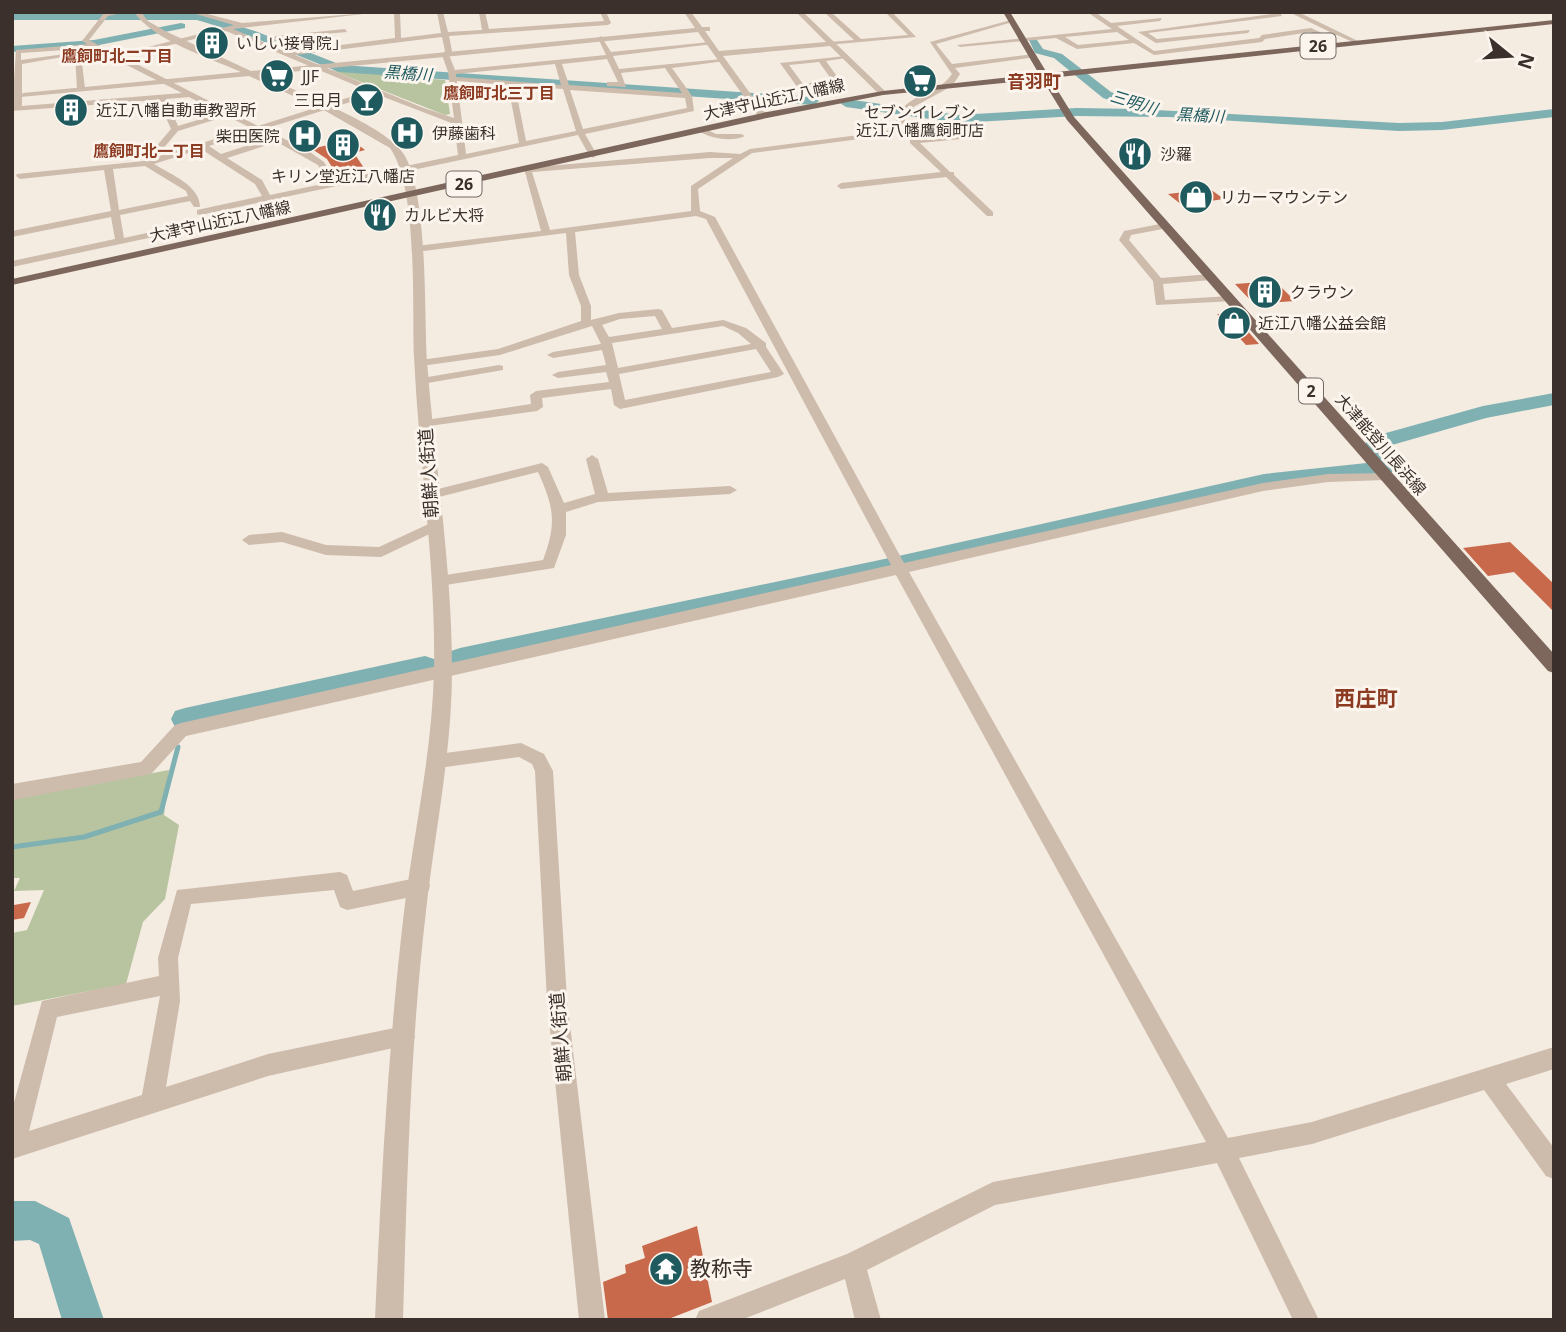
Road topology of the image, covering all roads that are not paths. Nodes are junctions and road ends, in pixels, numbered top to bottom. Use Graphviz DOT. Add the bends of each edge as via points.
graph roads {
  1 [pos="123,12"];
  2 [pos="138,12"];
  3 [pos="192,12"];
  4 [pos="378,12"];
  5 [pos="397,12"];
  6 [pos="440,12"];
  7 [pos="482,12"];
  8 [pos="603,12"];
  9 [pos="687,12"];
  10 [pos="694,12"];
  11 [pos="838,12"];
  12 [pos="888,12"];
  13 [pos="1006,12"];
  14 [pos="1111,12"];
  15 [pos="1292,12"];
  16 [pos="828,13"];
  17 [pos="1092,13"];
  18 [pos="1214,13"];
  19 [pos="243,14"];
  20 [pos="348,14"];
  21 [pos="801,14"];
  22 [pos="1276,14"];
  23 [pos="296,16"];
  24 [pos="1165,18"];
  25 [pos="1231,21"];
  26 [pos="1554,22"];
  27 [pos="1007,23"];
  28 [pos="1282,24"];
  29 [pos="242,25"];
  30 [pos="584,25"];
  31 [pos="1110,25"];
  32 [pos="227,29"];
  33 [pos="703,29"];
  34 [pos="1247,29"];
  35 [pos="1118,30"];
  36 [pos="1311,30"];
  37 [pos="345,31"];
  38 [pos="486,31"];
  39 [pos="1338,33"];
  40 [pos="447,34"];
  41 [pos="1058,36"];
  42 [pos="1149,37"];
  43 [pos="1262,37"];
  44 [pos="601,38"];
  45 [pos="591,39"];
  46 [pos="1023,39"];
  47 [pos="398,40"];
  48 [pos="1134,40"];
  49 [pos="179,41"];
  50 [pos="859,41"];
  51 [pos="1357,42"];
  52 [pos="710,44"];
  53 [pos="829,44"];
  54 [pos="345,45"];
  55 [pos="93,46"];
  56 [pos="936,47"];
  57 [pos="300,50"];
  58 [pos="103,51"];
  59 [pos="1032,52"];
  60 [pos="448,53"];
  61 [pos="1154,53"];
  62 [pos="78,54"];
  63 [pos="285,54"];
  64 [pos="609,55"];
  65 [pos="721,56"];
  66 [pos="116,57"];
  67 [pos="844,57"];
  68 [pos="944,58"];
  69 [pos="821,59"];
  70 [pos="19,62"];
  71 [pos="558,62"];
  72 [pos="1168,62"];
  73 [pos="505,66"];
  74 [pos="667,66"];
  75 [pos="952,66"];
  76 [pos="313,67"];
  77 [pos="616,71"];
  78 [pos="248,74"];
  79 [pos="1045,76"];
  80 [pos="452,77"];
  81 [pos="162,81"];
  82 [pos="511,83"];
  83 [pos="566,84"];
  84 [pos="944,87"];
  85 [pos="81,89"];
  86 [pos="628,91"];
  87 [pos="374,92"];
  88 [pos="685,92"];
  89 [pos="883,93"];
  90 [pos="23,94"];
  91 [pos="189,95"];
  92 [pos="161,97"];
  93 [pos="631,101"];
  94 [pos="325,107"];
  95 [pos="15,109"];
  96 [pos="633,111"];
  97 [pos="225,114"];
  98 [pos="767,115"];
  99 [pos="636,120"];
  100 [pos="457,122"];
  101 [pos="899,128"];
  102 [pos="175,129"];
  103 [pos="257,129"];
  104 [pos="703,130"];
  105 [pos="580,132"];
  106 [pos="978,135"];
  107 [pos="741,136"];
  108 [pos="277,139"];
  109 [pos="913,141"];
  110 [pos="523,144"];
  111 [pos="203,146"];
  112 [pos="593,155"];
  113 [pos="462,156"];
  114 [pos="739,156"];
  115 [pos="222,157"];
  116 [pos="147,163"];
  117 [pos="941,166"];
  118 [pos="108,167"];
  119 [pos="406,168"];
  120 [pos="527,170"];
  121 [pos="951,174"];
  122 [pos="20,176"];
  123 [pos="850,176"];
  124 [pos="332,184"];
  125 [pos="841,187"];
  126 [pos="413,196"];
  127 [pos="195,197"];
  128 [pos="267,198"];
  129 [pos="200,212"];
  130 [pos="115,213"];
  131 [pos="696,213"];
  132 [pos="990,214"];
  133 [pos="202,224"];
  134 [pos="1165,226"];
  135 [pos="570,230"];
  136 [pos="12,234"];
  137 [pos="547,234"];
  138 [pos="210,240"];
  139 [pos="120,241"];
  140 [pos="416,249"];
  141 [pos="12,264"];
  142 [pos="1210,277"];
  143 [pos="1158,281"];
  144 [pos="12,282"];
  145 [pos="1230,299"];
  146 [pos="591,323"];
  147 [pos="668,330"];
  148 [pos="606,344"];
  149 [pos="762,345"];
  150 [pos="554,355"];
  151 [pos="421,363"];
  152 [pos="499,368"];
  153 [pos="558,375"];
  154 [pos="613,375"];
  155 [pos="422,381"];
  156 [pos="426,424"];
  157 [pos="592,459"];
  158 [pos="1385,476"];
  159 [pos="730,490"];
  160 [pos="431,495"];
  161 [pos="603,498"];
  162 [pos="560,509"];
  163 [pos="433,527"];
  164 [pos="249,540"];
  165 [pos="901,570"];
  166 [pos="439,581"];
  167 [pos="1554,666"];
  168 [pos="443,670"];
  169 [pos="438,761"];
  170 [pos="12,792"];
  171 [pos="421,886"];
  172 [pos="169,984"];
  173 [pos="404,1037"];
  174 [pos="1554,1058"];
  175 [pos="1490,1080"];
  176 [pos="152,1102"];
  177 [pos="13,1148"];
  178 [pos="1224,1152"];
  179 [pos="1554,1168"];
  180 [pos="853,1264"];
  181 [pos="389,1320"];
  182 [pos="592,1320"];
  183 [pos="708,1320"];
  184 [pos="869,1320"];
  185 [pos="1306,1320"];
  1 -- 55 [label="street" via="106,14 85,41"];
  2 -- 49 [label="street" via="145,23"];
  3 -- 29 [label="street"];
  4 -- 20 [label="street"];
  5 -- 47 [label="street"];
  6 -- 40 [label="street"];
  7 -- 38 [label="street"];
  8 -- 30 [label="street" via="608,23"];
  9 -- 33 [label="street"];
  10 -- 33 [label="street"];
  11 -- 16 [label="street"];
  12 -- 50 [label="street" via="913,37"];
  13 -- 27 [label="main road, 大津能登川長浜線 / 2"];
  14 -- 17 [label="street"];
  15 -- 39 [label="street"];
  16 -- 21 [label="street"];
  16 -- 50 [label="street"];
  17 -- 31 [label="street"];
  18 -- 25 [label="street"];
  19 -- 29 [label="street"];
  20 -- 23 [label="street"];
  20 -- 37 [label="street"];
  21 -- 53 [label="street"];
  22 -- 25 [label="street"];
  22 -- 36 [label="street"];
  23 -- 29 [label="street"];
  24 -- 31 [label="street"];
  25 -- 34 [label="street"];
  25 -- 42 [label="street" via="1141,32"];
  26 -- 51 [label="main road, 大津守山近江八幡線 / 26"];
  27 -- 46 [label="main road, 大津能登川長浜線 / 2"];
  27 -- 56 [label="street" via="936,40 932,43"];
  28 -- 34 [label="street"];
  29 -- 32 [label="street"];
  30 -- 38 [label="street" via="568,22 533,29 530,23"];
  30 -- 45 [label="street"];
  31 -- 35 [label="street"];
  32 -- 49 [label="street"];
  32 -- 63 [label="street"];
  33 -- 44 [label="street"];
  33 -- 52 [label="street"];
  33 -- 65 [label="street"];
  34 -- 42 [label="street" via="1156,41"];
  34 -- 43 [label="street"];
  35 -- 41 [label="street"];
  35 -- 48 [label="street"];
  36 -- 39 [label="street" via="1321,35"];
  36 -- 43 [label="street"];
  37 -- 54 [label="street"];
  37 -- 57 [label="street" via="271,37"];
  38 -- 40 [label="street"];
  39 -- 51 [label="street"];
  40 -- 47 [label="street"];
  40 -- 60 [label="street"];
  41 -- 46 [label="street"];
  41 -- 48 [label="street" via="1077,47"];
  42 -- 48 [label="street"];
  43 -- 61 [label="street"];
  44 -- 45 [label="street"];
  44 -- 64 [label="street"];
  45 -- 60 [label="street"];
  46 -- 56 [label="street"];
  46 -- 59 [label="main road, 大津能登川長浜線 / 2"];
  47 -- 54 [label="street"];
  48 -- 61 [label="street"];
  49 -- 66 [label="street"];
  49 -- 78 [label="street"];
  50 -- 53 [label="street"];
  51 -- 72 [label="main road, 大津守山近江八幡線 / 26"];
  52 -- 64 [label="street"];
  52 -- 65 [label="street"];
  53 -- 65 [label="street"];
  53 -- 67 [label="street"];
  54 -- 57 [label="street"];
  55 -- 58 [label="street"];
  55 -- 70 [label="street" via="23,49 18,51"];
  56 -- 68 [label="street"];
  57 -- 63 [label="street"];
  58 -- 62 [label="street"];
  58 -- 66 [label="street"];
  59 -- 68 [label="street"];
  59 -- 75 [label="street"];
  59 -- 79 [label="main road, 大津能登川長浜線 / 2"];
  60 -- 76 [label="street"];
  60 -- 80 [label="street"];
  61 -- 72 [label="street"];
  62 -- 70 [label="street"];
  62 -- 85 [label="street"];
  63 -- 76 [label="street"];
  64 -- 71 [label="street"];
  64 -- 77 [label="street"];
  65 -- 74 [label="street"];
  65 -- 98 [label="street" via="760,113"];
  66 -- 81 [label="street"];
  67 -- 69 [label="street"];
  67 -- 89 [label="street"];
  68 -- 75 [label="street"];
  69 -- 69 [label="street" via="808,61 784,63 801,86 837,82"];
  70 -- 95 [label="street"];
  71 -- 73 [label="street"];
  71 -- 83 [label="street"];
  72 -- 79 [label="main road, 大津守山近江八幡線 / 26"];
  73 -- 80 [label="street"];
  73 -- 83 [label="street" via="507,78"];
  74 -- 77 [label="street"];
  74 -- 88 [label="street"];
  75 -- 84 [label="street" via="956,74"];
  76 -- 78 [label="street"];
  76 -- 87 [label="street"];
  77 -- 83 [label="street" via="623,85"];
  78 -- 81 [label="street"];
  78 -- 94 [label="street"];
  79 -- 84 [label="main road, 大津守山近江八幡線 / 26"];
  79 -- 134 [label="main road, 大津能登川長浜線 / 2" via="1067,114"];
  80 -- 82 [label="street"];
  80 -- 100 [label="street"];
  81 -- 85 [label="street"];
  81 -- 91 [label="street"];
  82 -- 83 [label="street"];
  82 -- 110 [label="street"];
  83 -- 86 [label="street"];
  83 -- 105 [label="street"];
  84 -- 89 [label="main road, 大津守山近江八幡線 / 26"];
  84 -- 101 [label="street" via="903,111"];
  85 -- 90 [label="street"];
  86 -- 88 [label="street"];
  86 -- 93 [label="street"];
  87 -- 94 [label="street"];
  87 -- 100 [label="street"];
  88 -- 99 [label="street" via="691,109"];
  89 -- 98 [label="main road, 大津守山近江八幡線 / 26"];
  91 -- 92 [label="street"];
  91 -- 97 [label="street"];
  92 -- 95 [label="street"];
  92 -- 102 [label="street"];
  94 -- 103 [label="street"];
  94 -- 119 [label="street" via="393,146"];
  96 -- 99 [label="street"];
  97 -- 102 [label="street"];
  97 -- 103 [label="street"];
  98 -- 104 [label="main road, 大津守山近江八幡線 / 26"];
  99 -- 105 [label="street"];
  100 -- 113 [label="street"];
  101 -- 109 [label="street"];
  101 -- 114 [label="street"];
  102 -- 116 [label="street"];
  103 -- 108 [label="street"];
  103 -- 111 [label="street"];
  104 -- 107 [label="street" via="714,136"];
  104 -- 112 [label="main road, 大津守山近江八幡線 / 26"];
  105 -- 110 [label="street"];
  105 -- 112 [label="street"];
  106 -- 109 [label="street"];
  108 -- 115 [label="street"];
  108 -- 124 [label="street" via="321,164"];
  109 -- 117 [label="street"];
  110 -- 113 [label="street"];
  111 -- 115 [label="street"];
  111 -- 116 [label="street"];
  112 -- 120 [label="main road, 大津守山近江八幡線 / 26"];
  113 -- 119 [label="street"];
  114 -- 120 [label="street"];
  114 -- 131 [label="street" via="694,188"];
  115 -- 128 [label="street" via="259,182"];
  116 -- 118 [label="street"];
  116 -- 127 [label="street"];
  117 -- 121 [label="street"];
  117 -- 123 [label="street"];
  118 -- 122 [label="street"];
  118 -- 130 [label="street"];
  119 -- 124 [label="street"];
  119 -- 126 [label="street, 朝鮮人街道"];
  120 -- 126 [label="main road, 大津守山近江八幡線 / 26"];
  120 -- 137 [label="street"];
  121 -- 125 [label="street"];
  121 -- 132 [label="street"];
  124 -- 128 [label="street"];
  126 -- 138 [label="main road, 大津守山近江八幡線 / 26"];
  126 -- 140 [label="street, 朝鮮人街道"];
  127 -- 129 [label="street"];
  127 -- 130 [label="street"];
  128 -- 129 [label="street"];
  129 -- 133 [label="street"];
  130 -- 136 [label="street"];
  130 -- 139 [label="street"];
  131 -- 135 [label="street"];
  131 -- 165 [label="street" via="710,217"];
  133 -- 138 [label="street"];
  133 -- 139 [label="street"];
  134 -- 142 [label="main road, 大津能登川長浜線 / 2"];
  134 -- 143 [label="street" via="1127,233 1124,240"];
  135 -- 137 [label="street"];
  135 -- 146 [label="street" via="574,275"];
  137 -- 140 [label="street"];
  138 -- 144 [label="main road, 大津守山近江八幡線 / 26"];
  139 -- 141 [label="street"];
  140 -- 151 [label="street, 朝鮮人街道"];
  142 -- 143 [label="street"];
  142 -- 145 [label="main road, 大津能登川長浜線 / 2"];
  143 -- 145 [label="street" via="1160,303"];
  145 -- 158 [label="main road, 大津能登川長浜線 / 2"];
  146 -- 147 [label="street" via="659,312"];
  146 -- 148 [label="street"];
  146 -- 151 [label="street" via="500,352"];
  147 -- 148 [label="street"];
  147 -- 149 [label="street" via="723,323 736,326"];
  148 -- 150 [label="street"];
  148 -- 154 [label="street"];
  149 -- 154 [label="street"];
  149 -- 154 [label="street" via="778,374 620,405"];
  151 -- 155 [label="street, 朝鮮人街道"];
  152 -- 155 [label="street"];
  153 -- 154 [label="street"];
  154 -- 156 [label="street" via="536,395 537,408"];
  155 -- 156 [label="street, 朝鮮人街道"];
  156 -- 160 [label="street, 朝鮮人街道"];
  157 -- 161 [label="street"];
  158 -- 165 [label="street" via="1264,487"];
  158 -- 167 [label="main road, 大津能登川長浜線 / 2"];
  159 -- 161 [label="street"];
  160 -- 162 [label="street" via="542,467"];
  160 -- 163 [label="street, 朝鮮人街道"];
  161 -- 162 [label="street"];
  162 -- 166 [label="street" via="562,533 549,564"];
  163 -- 164 [label="street" via="381,552 326,550 282,537"];
  163 -- 166 [label="street, 朝鮮人街道"];
  165 -- 168 [label="street"];
  165 -- 178 [label="street"];
  166 -- 168 [label="street, 朝鮮人街道"];
  168 -- 169 [label="street, 朝鮮人街道"];
  168 -- 170 [label="street" via="181,730 146,768"];
  169 -- 171 [label="street"];
  169 -- 182 [label="street, 朝鮮人街道" via="521,750 538,759 544,771 557,1000"];
  171 -- 172 [label="street" via="347,901 340,881 184,896 169,958"];
  171 -- 173 [label="street"];
  172 -- 176 [label="street"];
  172 -- 177 [label="street" via="49,1008"];
  173 -- 176 [label="street" via="268,1065"];
  173 -- 181 [label="street" via="398,1082"];
  174 -- 175 [label="street"];
  175 -- 178 [label="street" via="1312,1133"];
  175 -- 179 [label="street"];
  176 -- 177 [label="street"];
  178 -- 180 [label="street" via="993,1194"];
  178 -- 185 [label="street"];
  180 -- 183 [label="street"];
  180 -- 184 [label="street"];
}
